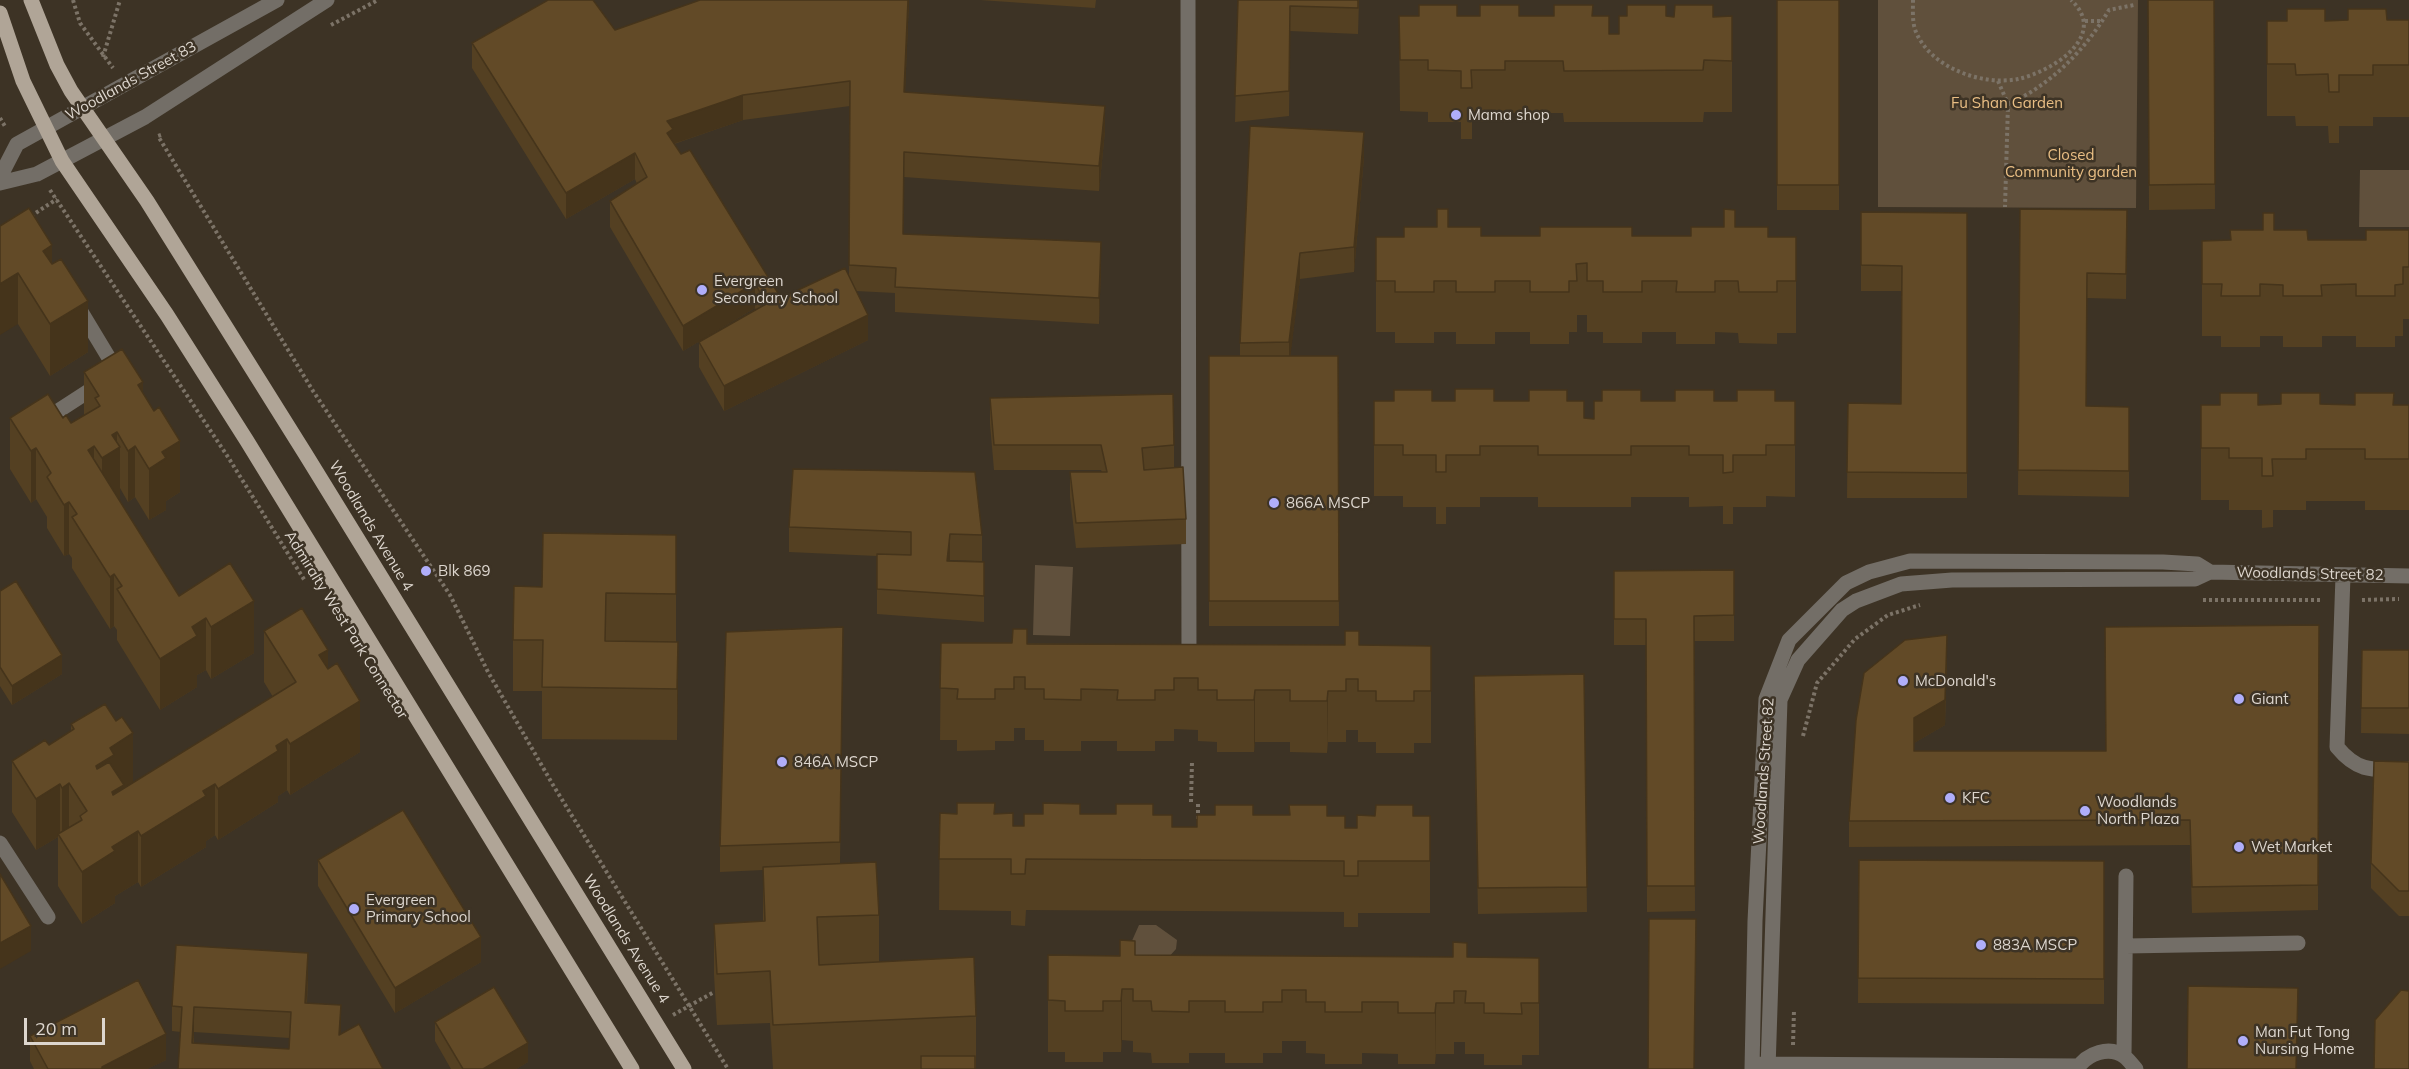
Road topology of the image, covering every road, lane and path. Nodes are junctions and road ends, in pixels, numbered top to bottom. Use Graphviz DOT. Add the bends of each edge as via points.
graph roads {
  1 [pos="31,0"];
  2 [pos="73,0"];
  3 [pos="120,0"];
  4 [pos="277,0"];
  5 [pos="327,0"];
  6 [pos="1188,0"];
  7 [pos="1913,0"];
  8 [pos="2072,0"];
  9 [pos="2134,4"];
  10 [pos="0,13"];
  11 [pos="2085,21"];
  12 [pos="2103,21"];
  13 [pos="103,57"];
  14 [pos="112,68"];
  15 [pos="1998,81"];
  16 [pos="2008,104"];
  17 [pos="83,108"];
  18 [pos="0,118"];
  19 [pos="45,128"];
  20 [pos="8,130"];
  21 [pos="158,136"];
  22 [pos="104,138"];
  23 [pos="62,161"];
  24 [pos="0,177"];
  25 [pos="0,183"];
  26 [pos="2005,207"];
  27 [pos="28,217"];
  28 [pos="73,297"];
  29 [pos="32,428"];
  30 [pos="2211,572"];
  31 [pos="2343,576"];
  32 [pos="2409,576"];
  33 [pos="308,585"];
  34 [pos="2409,599"];
  35 [pos="2193,600"];
  36 [pos="2342,600"];
  37 [pos="1921,605"];
  38 [pos="1189,672"];
  39 [pos="1802,738"];
  40 [pos="1192,762"];
  41 [pos="2409,769"];
  42 [pos="1191,802"];
  43 [pos="1198,802"];
  44 [pos="1198,826"];
  45 [pos="0,843"];
  46 [pos="2126,876"];
  47 [pos="48,917"];
  48 [pos="1755,921"];
  49 [pos="1773,922"];
  50 [pos="2298,943"];
  51 [pos="2126,946"];
  52 [pos="714,992"];
  53 [pos="1794,1001"];
  54 [pos="688,1006"];
  55 [pos="657,1024"];
  56 [pos="2124,1056"];
  57 [pos="1795,1063"];
  58 [pos="1768,1066"];
  59 [pos="1752,1067"];
  60 [pos="2078,1068"];
  61 [pos="632,1069"];
  62 [pos="684,1069"];
  63 [pos="728,1069"];
  64 [pos="2136,1069"];
  1 -- 17 [label="main road, Woodlands Avenue 4" via="57,65"];
  2 -- 13 [label="path" via="80,23"];
  3 -- 13 [label="path"];
  4 -- 17 [label="street, Woodlands Street 83"];
  5 -- 22 [label="street" via="145,117"];
  6 -- 38 [label="street"];
  7 -- 15 [label="path" via="1915,30 1935,59 1961,72"];
  8 -- 11 [label="path"];
  9 -- 12 [label="path" via="2109,10"];
  10 -- 19 [label="main road" via="23,81"];
  11 -- 12 [label="path"];
  11 -- 15 [label="path" via="2080,40 2049,68"];
  12 -- 16 [label="path" via="2071,59 2026,96"];
  13 -- 14 [label="path"];
  15 -- 16 [label="path"];
  16 -- 26 [label="path"];
  17 -- 19 [label="street, Woodlands Street 83"];
  17 -- 22 [label="main road, Woodlands Avenue 4"];
  18 -- 20 [label="path"];
  19 -- 23 [label="main road"];
  19 -- 24 [label="street, Woodlands Street 83" via="17,144"];
  21 -- 54 [label="path" via="313,391 450,595 488,672 547,775"];
  22 -- 23 [label="street"];
  22 -- 55 [label="main road, Woodlands Avenue 4" via="306,455"];
  23 -- 25 [label="street" via="37,174"];
  23 -- 61 [label="main road" via="247,441"];
  27 -- 33 [label="path, Admiralty West Park Connector" via="57,199"];
  28 -- 29 [label="street" via="116,368 115,374"];
  30 -- 31 [label="street, Woodlands Street 82"];
  30 -- 48 [label="street, Woodlands Street 82" via="2197,564 2163,562 1910,561 1846,583 1789,640 1766,699"];
  30 -- 49 [label="street, Woodlands Street 82" via="2195,579 1952,580 1901,584 1842,610 1798,660 1779,700"];
  31 -- 32 [label="street, Woodlands Street 82"];
  31 -- 36 [label="street"];
  34 -- 36 [label="path"];
  35 -- 36 [label="path"];
  36 -- 41 [label="street" via="2337,747 2348,761 2364,769"];
  37 -- 39 [label="path" via="1888,615 1855,639 1817,683"];
  40 -- 42 [label="path"];
  43 -- 44 [label="path"];
  45 -- 47 [label="street"];
  46 -- 51 [label="street"];
  48 -- 49 [label="street"];
  48 -- 59 [label="street, Woodlands Street 82"];
  49 -- 58 [label="street, Woodlands Street 82"];
  50 -- 51 [label="street"];
  51 -- 56 [label="street"];
  52 -- 54 [label="path"];
  53 -- 57 [label="path"];
  54 -- 55 [label="path"];
  54 -- 63 [label="path"];
  55 -- 62 [label="main road, Woodlands Avenue 4"];
  56 -- 60 [label="street" via="2108,1051 2091,1055"];
  56 -- 64 [label="street"];
  57 -- 58 [label="street"];
  57 -- 60 [label="street"];
  58 -- 59 [label="street"];
}
